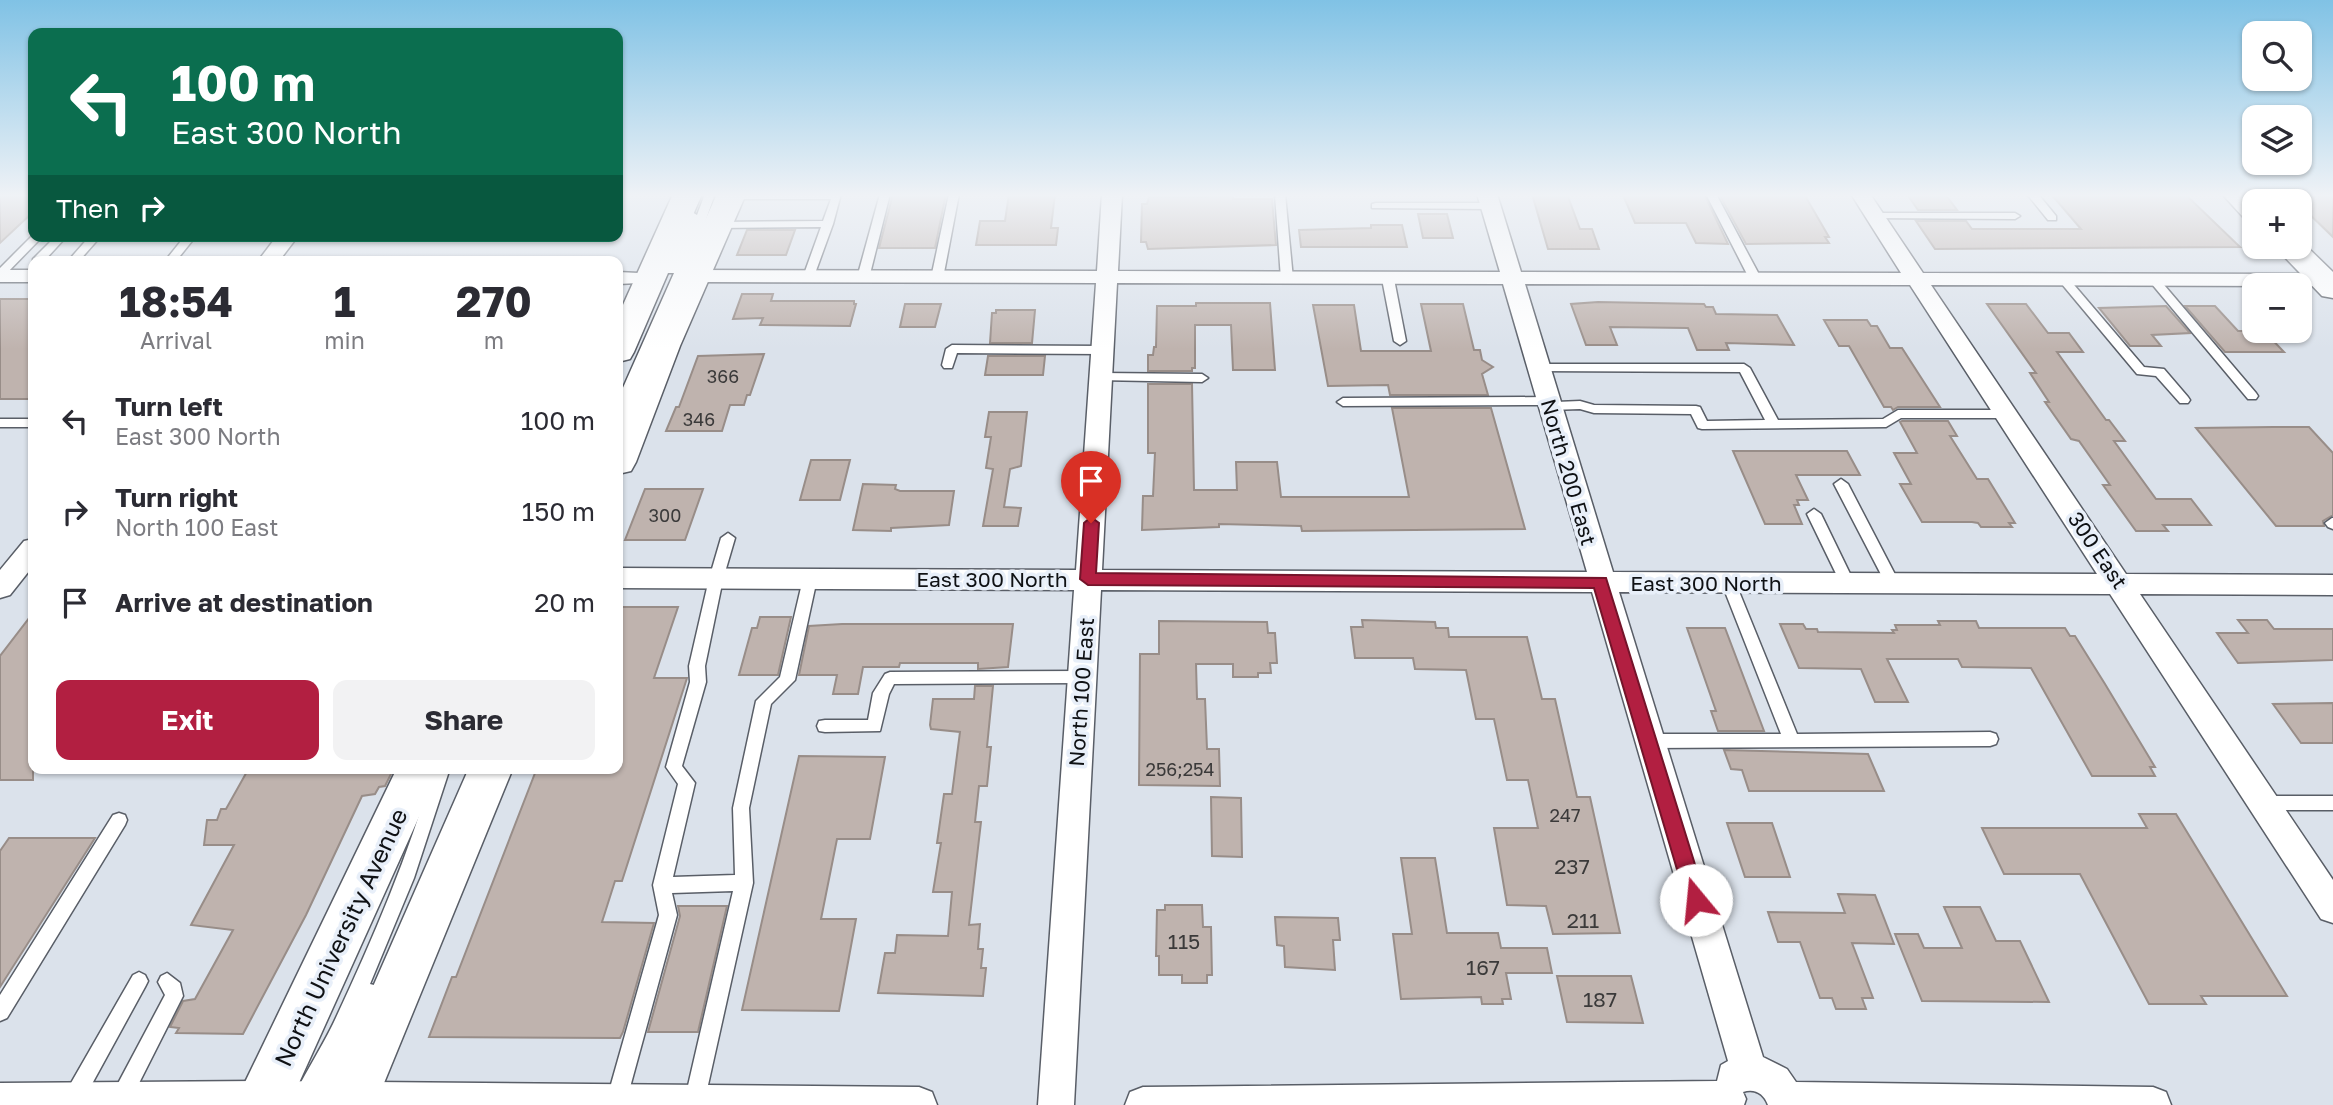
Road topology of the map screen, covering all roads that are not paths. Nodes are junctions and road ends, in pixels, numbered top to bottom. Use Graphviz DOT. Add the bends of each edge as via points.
graph roads {
  1 [pos="666,246"];
  2 [pos="680,246"];
  3 [pos="694,246"];
  4 [pos="708,246"];
  5 [pos="820,246"];
  6 [pos="871,246"];
  7 [pos="944,246"];
  8 [pos="1110,246"];
  9 [pos="1284,246"];
  10 [pos="1501,246"];
  11 [pos="1738,246"];
  12 [pos="1895,246"];
  13 [pos="2303,259"];
  14 [pos="694,276"];
  15 [pos="809,277"];
  16 [pos="623,278"];
  17 [pos="652,278"];
  18 [pos="863,278"];
  19 [pos="937,278"];
  20 [pos="1511,278"];
  21 [pos="1108,279"];
  22 [pos="1287,279"];
  23 [pos="1388,279"];
  24 [pos="1756,280"];
  25 [pos="1919,281"];
  26 [pos="2065,281"];
  27 [pos="2155,281"];
  28 [pos="2330,283"];
  29 [pos="623,341"];
  30 [pos="1400,341"];
  31 [pos="1103,350"];
  32 [pos="948,365"];
  33 [pos="1540,368"];
  34 [pos="623,377"];
  35 [pos="1101,377"];
  36 [pos="1202,378"];
  37 [pos="2252,396"];
  38 [pos="2184,400"];
  39 [pos="623,402"];
  40 [pos="1343,402"];
  41 [pos="1550,404"];
  42 [pos="2007,414"];
  43 [pos="0,423"];
  44 [pos="28,423"];
  45 [pos="1774,425"];
  46 [pos="623,450"];
  47 [pos="1841,484"];
  48 [pos="1814,514"];
  49 [pos="728,538"];
  50 [pos="28,555"];
  51 [pos="623,579"];
  52 [pos="716,579"];
  53 [pos="810,579"];
  54 [pos="1088,579"];
  55 [pos="10,581"];
  56 [pos="1601,582"];
  57 [pos="1729,584"];
  58 [pos="1848,584"];
  59 [pos="1892,584"];
  60 [pos="2120,584"];
  61 [pos="2333,585"];
  62 [pos="1082,677"];
  63 [pos="825,726"];
  64 [pos="1791,738"];
  65 [pos="1990,739"];
  66 [pos="1648,741"];
  67 [pos="417,774"];
  68 [pos="440,774"];
  69 [pos="488,774"];
  70 [pos="2264,803"];
  71 [pos="2333,803"];
  72 [pos="119,820"];
  73 [pos="441,832"];
  74 [pos="744,883"];
  75 [pos="662,885"];
  76 [pos="2333,908"];
  77 [pos="139,981"];
  78 [pos="167,982"];
  79 [pos="0,1012"];
  80 [pos="1736,1092"];
  81 [pos="0,1101"];
  82 [pos="72,1102"];
  83 [pos="118,1102"];
  84 [pos="306,1102"];
  85 [pos="1786,1102"];
  86 [pos="628,1104"];
  87 [pos="694,1104"];
  88 [pos="788,1105"];
  89 [pos="919,1105"];
  90 [pos="1056,1105"];
  91 [pos="1143,1105"];
  92 [pos="2153,1105"];
  1 -- 17 [label="main road"];
  2 -- 34 [label="lane"];
  3 -- 39 [label="lane"];
  4 -- 14 [label="main road"];
  5 -- 15 [label="lane"];
  6 -- 18 [label="lane"];
  7 -- 19 [label="lane"];
  8 -- 21 [label="street, North 100 East"];
  9 -- 22 [label="lane"];
  10 -- 20 [label="street, North 200 East"];
  11 -- 24 [label="lane"];
  12 -- 25 [label="street, 300 East"];
  13 -- 28 [label="main road"];
  14 -- 15 [label="street"];
  14 -- 46 [label="main road"];
  15 -- 18 [label="street"];
  16 -- 17 [label="street"];
  17 -- 29 [label="main road"];
  18 -- 19 [label="street"];
  19 -- 21 [label="street"];
  20 -- 23 [label="street"];
  20 -- 24 [label="street"];
  20 -- 33 [label="street, North 200 East"];
  21 -- 22 [label="street"];
  21 -- 31 [label="street, North 100 East"];
  22 -- 23 [label="street"];
  23 -- 30 [label="lane"];
  24 -- 25 [label="street"];
  25 -- 26 [label="street"];
  25 -- 42 [label="street, 300 East"];
  26 -- 27 [label="street"];
  26 -- 38 [label="lane" via="2141,371 2160,372"];
  27 -- 28 [label="street"];
  27 -- 37 [label="lane"];
  31 -- 32 [label="lane" via="952,349"];
  31 -- 35 [label="street, North 100 East"];
  33 -- 41 [label="street, North 200 East"];
  33 -- 45 [label="lane" via="1744,368"];
  35 -- 36 [label="lane"];
  35 -- 54 [label="street, North 100 East"];
  40 -- 41 [label="lane"];
  41 -- 45 [label="lane" via="1696,410 1702,425"];
  41 -- 56 [label="street, North 200 East"];
  42 -- 45 [label="lane" via="1898,414 1886,423"];
  42 -- 60 [label="street, 300 East"];
  43 -- 44 [label="lane"];
  47 -- 59 [label="lane"];
  48 -- 58 [label="lane"];
  49 -- 52 [label="lane"];
  50 -- 55 [label="street"];
  51 -- 52 [label="street, East 300 North"];
  52 -- 53 [label="street, East 300 North"];
  52 -- 75 [label="lane" via="697,666 698,682 674,767 687,783"];
  53 -- 54 [label="street, East 300 North"];
  53 -- 74 [label="lane" via="788,680 764,701 741,808"];
  54 -- 56 [label="street, East 300 North"];
  54 -- 62 [label="street, North 100 East"];
  56 -- 57 [label="street, East 300 North"];
  56 -- 66 [label="street, North 200 East"];
  57 -- 58 [label="street, East 300 North"];
  57 -- 64 [label="lane"];
  58 -- 59 [label="street, East 300 North"];
  59 -- 60 [label="street, East 300 North"];
  60 -- 61 [label="street, East 300 North"];
  60 -- 70 [label="street, 300 East"];
  62 -- 63 [label="lane" via="890,678 881,692 874,726"];
  62 -- 90 [label="street, North 100 East"];
  64 -- 65 [label="lane"];
  64 -- 66 [label="lane"];
  66 -- 80 [label="street, North 200 East"];
  67 -- 84 [label="main road, North University Avenue"];
  68 -- 84 [label="lane" via="398,901"];
  69 -- 84 [label="main road"];
  70 -- 71 [label="lane"];
  70 -- 76 [label="street, 300 East"];
  72 -- 79 [label="lane"];
  73 -- 84 [label="lane" via="368,999"];
  74 -- 75 [label="lane"];
  74 -- 87 [label="lane"];
  75 -- 86 [label="lane" via="668,915"];
  77 -- 82 [label="lane"];
  78 -- 83 [label="lane" via="174,989 173,996"];
  80 -- 85 [label="street" via="1764,1075 1778,1086"];
  80 -- 91 [label="street"];
  81 -- 82 [label="street"];
  82 -- 83 [label="street"];
  83 -- 84 [label="street"];
  84 -- 86 [label="street"];
  85 -- 92 [label="street"];
  86 -- 87 [label="street"];
  87 -- 88 [label="street"];
  88 -- 89 [label="street"];
}
